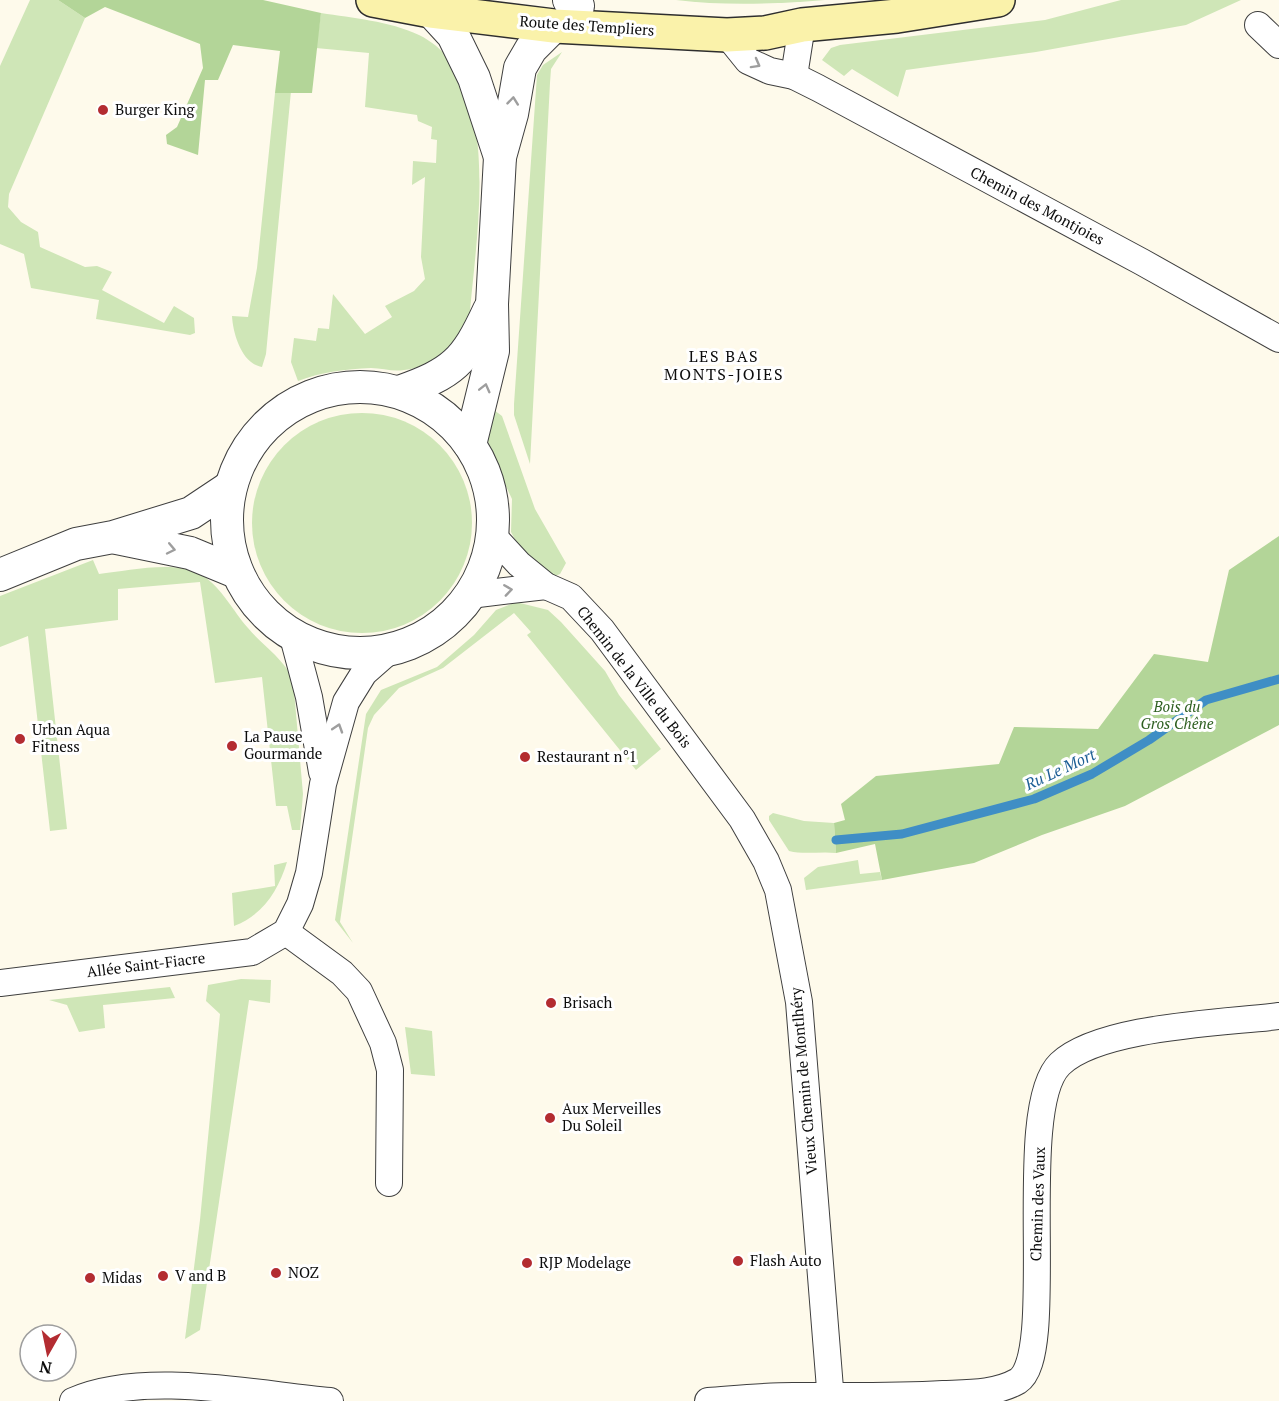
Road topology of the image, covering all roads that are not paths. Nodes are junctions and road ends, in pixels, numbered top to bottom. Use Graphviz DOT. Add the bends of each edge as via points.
graph roads {
  1 [pos="373,0"];
  2 [pos="998,0"];
  3 [pos="497,7"];
  4 [pos="431,11"];
  5 [pos="567,11"];
  6 [pos="802,25"];
  7 [pos="1258,25"];
  8 [pos="728,35"];
  9 [pos="1279,45"];
  10 [pos="794,76"];
  11 [pos="500,158"];
  12 [pos="492,304"];
  13 [pos="1279,339"];
  14 [pos="399,392"];
  15 [pos="470,445"];
  16 [pos="230,487"];
  17 [pos="493,536"];
  18 [pos="113,537"];
  19 [pos="236,572"];
  20 [pos="0,576"];
  21 [pos="546,586"];
  22 [pos="470,596"];
  23 [pos="293,637"];
  24 [pos="389,651"];
  25 [pos="712,780"];
  26 [pos="324,784"];
  27 [pos="286,933"];
  28 [pos="0,983"];
  29 [pos="1279,1016"];
  30 [pos="389,1183"];
  31 [pos="831,1399"];
  32 [pos="73,1401"];
  33 [pos="330,1401"];
  34 [pos="708,1401"];
  1 -- 4 [label="main road, Route des Templiers"];
  2 -- 6 [label="main road, Route des Templiers" via="897,16"];
  3 -- 4 [label="main road, Route des Templiers"];
  3 -- 5 [label="main road, Route des Templiers"];
  4 -- 11 [label="street" via="453,35 474,78"];
  5 -- 6 [label="main road, Route des Templiers"];
  5 -- 8 [label="main road, Route des Templiers"];
  11 -- 5 [label="street, one-way" via="520,68 531,49"];
  6 -- 8 [label="main road, Route des Templiers"];
  6 -- 10 [label="street"];
  7 -- 9 [label="street"];
  8 -- 10 [label="street, Chemin des Montjoies, one-way" via="748,61"];
  10 -- 13 [label="street, Chemin des Montjoies"];
  11 -- 12 [label="street"];
  12 -- 14 [label="street" via="474,344 456,366"];
  15 -- 12 [label="street, one-way" via="493,351"];
  14 -- 15 [label="street" via="450,422"];
  14 -- 16 [label="street" via="358,386 317,394 292,405 270,421 245,451"];
  15 -- 17 [label="street" via="485,473"];
  16 -- 18 [label="street" via="191,513"];
  16 -- 19 [label="street" via="225,530"];
  17 -- 21 [label="street, Chemin de la Ville du Bois"];
  17 -- 22 [label="street" via="485,567"];
  18 -- 19 [label="street, one-way" via="190,553"];
  18 -- 20 [label="street" via="76,544"];
  19 -- 23 [label="street" via="259,609"];
  22 -- 21 [label="street, one-way"];
  21 -- 25 [label="street, Chemin de la Ville du Bois" via="571,597 602,630"];
  22 -- 24 [label="street" via="448,621 420,639"];
  23 -- 24 [label="street" via="324,649 356,654"];
  23 -- 26 [label="street" via="309,697"];
  26 -- 24 [label="street, one-way" via="346,702 364,673"];
  25 -- 31 [label="street, Vieux Chemin de Montlhéry" via="742,819 766,861 778,890 789,944 799,1002"];
  26 -- 27 [label="street" via="309,873"];
  27 -- 28 [label="street, Allée Saint-Fiacre" via="252,952"];
  27 -- 30 [label="street" via="342,972 359,991 383,1043 390,1070"];
  29 -- 31 [label="street, Chemin des Vaux" via="1132,1033 1086,1048 1060,1064 1048,1086 1040,1122 1034,1327 1030,1362 1020,1380 993,1391"];
  31 -- 34 [label="street, Chemin des Vaux" via="792,1396"];
  32 -- 33 [label="street" via="91,1393 159,1384"];
}
